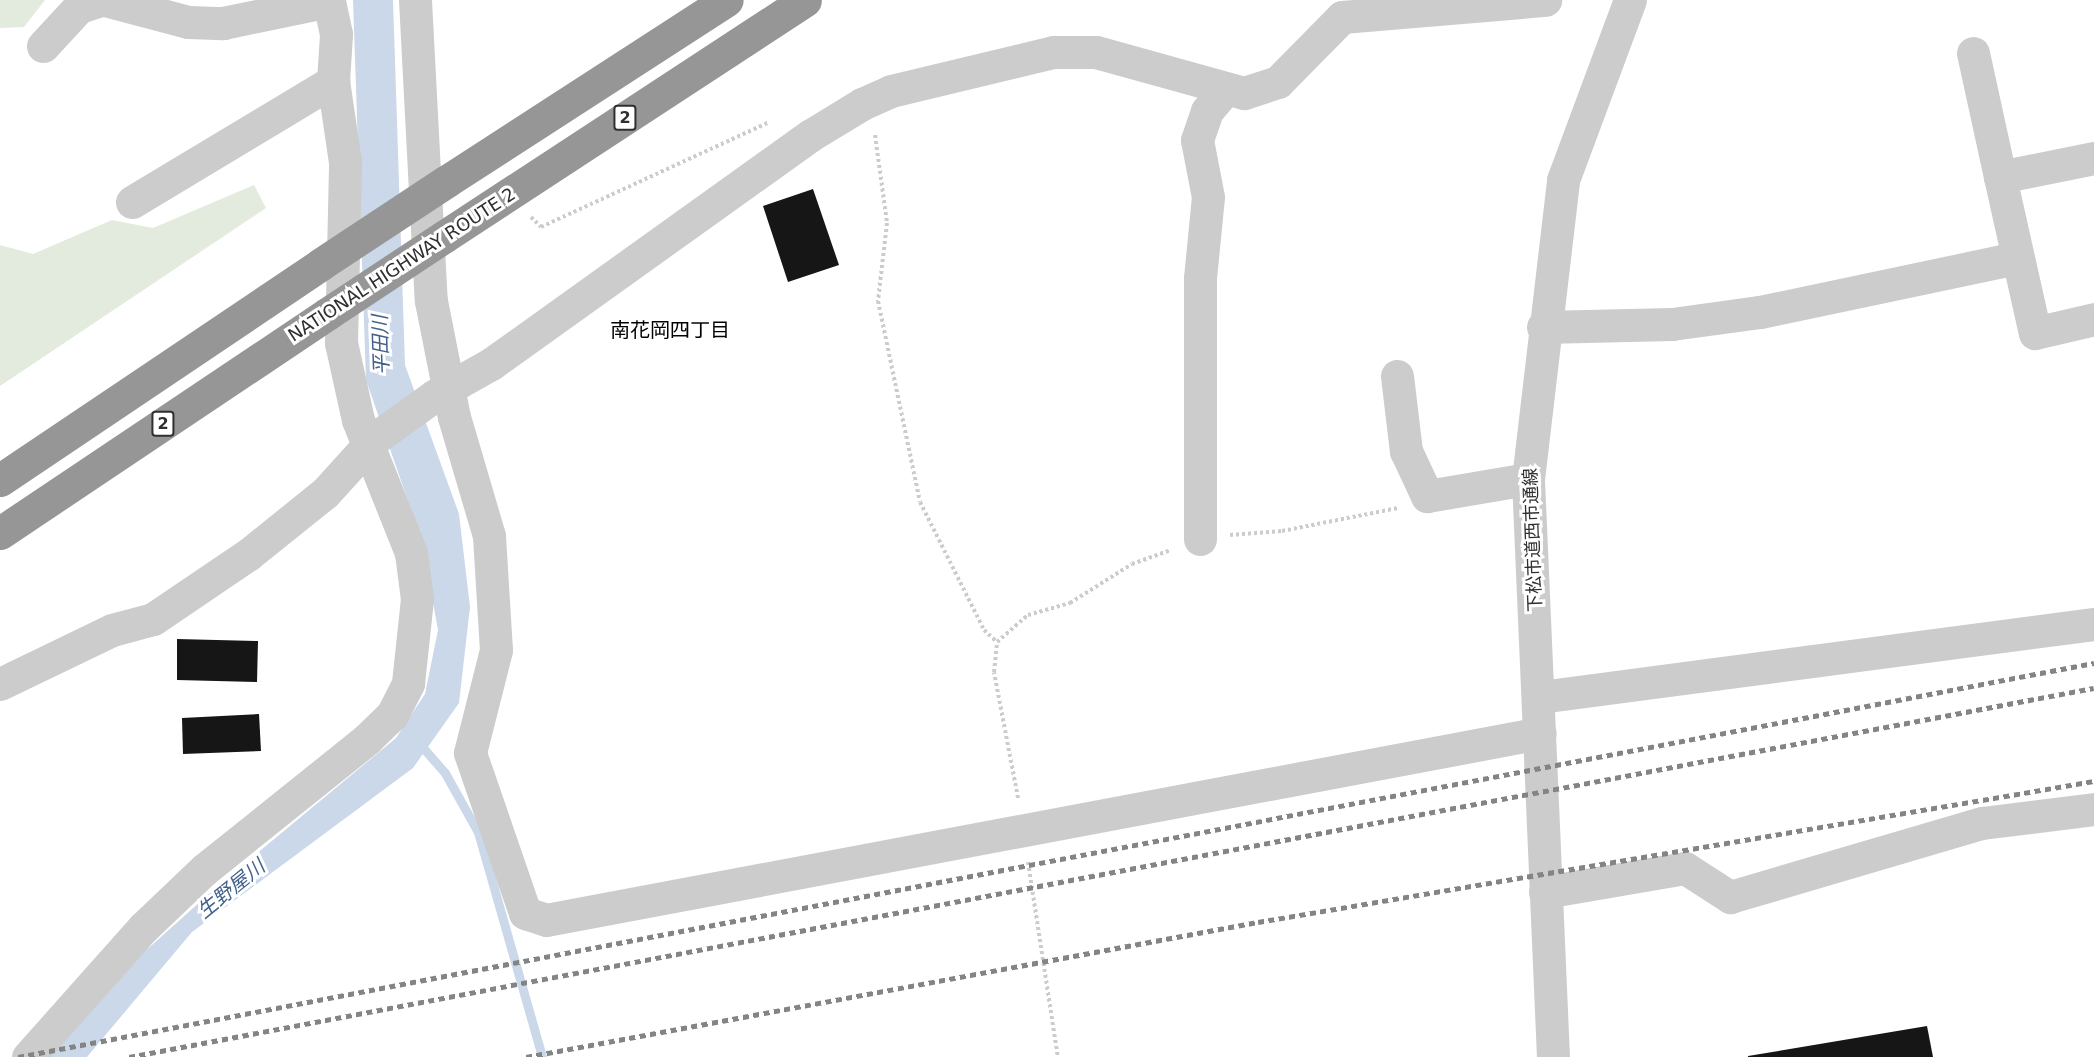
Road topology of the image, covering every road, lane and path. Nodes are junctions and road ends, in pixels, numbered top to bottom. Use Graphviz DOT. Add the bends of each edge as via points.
graph roads {
  1 [pos="100,0"];
  2 [pos="105,0"];
  3 [pos="329,0"];
  4 [pos="415,0"];
  5 [pos="727,0"];
  6 [pos="806,0"];
  7 [pos="1545,0"];
  8 [pos="1628,0"];
  9 [pos="1368,5"];
  10 [pos="43,46"];
  11 [pos="1973,53"];
  12 [pos="333,81"];
  13 [pos="1224,91"];
  14 [pos="862,104"];
  15 [pos="772,121"];
  16 [pos="2094,158"];
  17 [pos="2000,177"];
  18 [pos="508,194"];
  19 [pos="132,202"];
  20 [pos="2017,258"];
  21 [pos="2094,319"];
  22 [pos="1543,327"];
  23 [pos="1397,376"];
  24 [pos="441,392"];
  25 [pos="371,443"];
  26 [pos="1528,479"];
  27 [pos="0,480"];
  28 [pos="1427,496"];
  29 [pos="0,533"];
  30 [pos="1200,539"];
  31 [pos="2094,624"];
  32 [pos="997,642"];
  33 [pos="0,684"];
  34 [pos="1540,697"];
  35 [pos="1540,732"];
  36 [pos="2094,809"];
  37 [pos="1023,829"];
  38 [pos="1545,892"];
  39 [pos="28,1057"];
  40 [pos="1058,1057"];
  41 [pos="1553,1057"];
  1 -- 10 [label="street" via="79,7"];
  2 -- 3 [label="street" via="188,22 223,23"];
  3 -- 12 [label="street" via="336,34"];
  4 -- 24 [label="street"];
  5 -- 27 [label="highway, 2, bridge" via="321,264"];
  6 -- 18 [label="highway, NATIONAL HIGHWAY ROUTE 2 / 2"];
  7 -- 9 [label="street"];
  8 -- 22 [label="street, 下松市道西市通線" via="1563,180"];
  9 -- 13 [label="street" via="1326,28 1278,82 1244,93"];
  11 -- 17 [label="street"];
  12 -- 19 [label="street"];
  12 -- 25 [label="street" via="345,162 341,343"];
  13 -- 14 [label="street" via="1096,52 1054,52 891,91"];
  13 -- 30 [label="street" via="1207,111 1197,140 1208,196 1200,278"];
  14 -- 24 [label="street" via="811,135 491,364"];
  14 -- 32 [label="path" via="874,128 887,223 878,301 920,502 984,630"];
  15 -- 18 [label="path" via="541,227"];
  16 -- 17 [label="street"];
  17 -- 20 [label="street"];
  18 -- 29 [label="highway, NATIONAL HIGHWAY ROUTE 2 / 2, bridge"];
  20 -- 21 [label="street" via="2035,333"];
  20 -- 22 [label="street" via="1760,312 1672,324"];
  22 -- 26 [label="street, 下松市道西市通線"];
  23 -- 28 [label="street" via="1406,451"];
  24 -- 25 [label="street"];
  24 -- 37 [label="street" via="490,559 496,650 470,753 525,913 546,920"];
  25 -- 33 [label="street" via="324,493 153,619 112,630"];
  25 -- 39 [label="street" via="411,553 417,599 408,683 392,715 205,869 144,927"];
  26 -- 28 [label="street"];
  26 -- 34 [label="street, 下松市道西市通線"];
  28 -- 30 [label="path" via="1409,506 1282,531"];
  30 -- 32 [label="path" via="1132,564 1070,603 1028,615"];
  31 -- 34 [label="street"];
  32 -- 37 [label="path" via="994,672"];
  34 -- 35 [label="street, 下松市道西市通線"];
  35 -- 37 [label="street"];
  35 -- 38 [label="street, 下松市道西市通線"];
  36 -- 38 [label="street" via="1982,824 1730,897 1685,868"];
  37 -- 40 [label="path"];
  38 -- 41 [label="street, 下松市道西市通線"];
}
